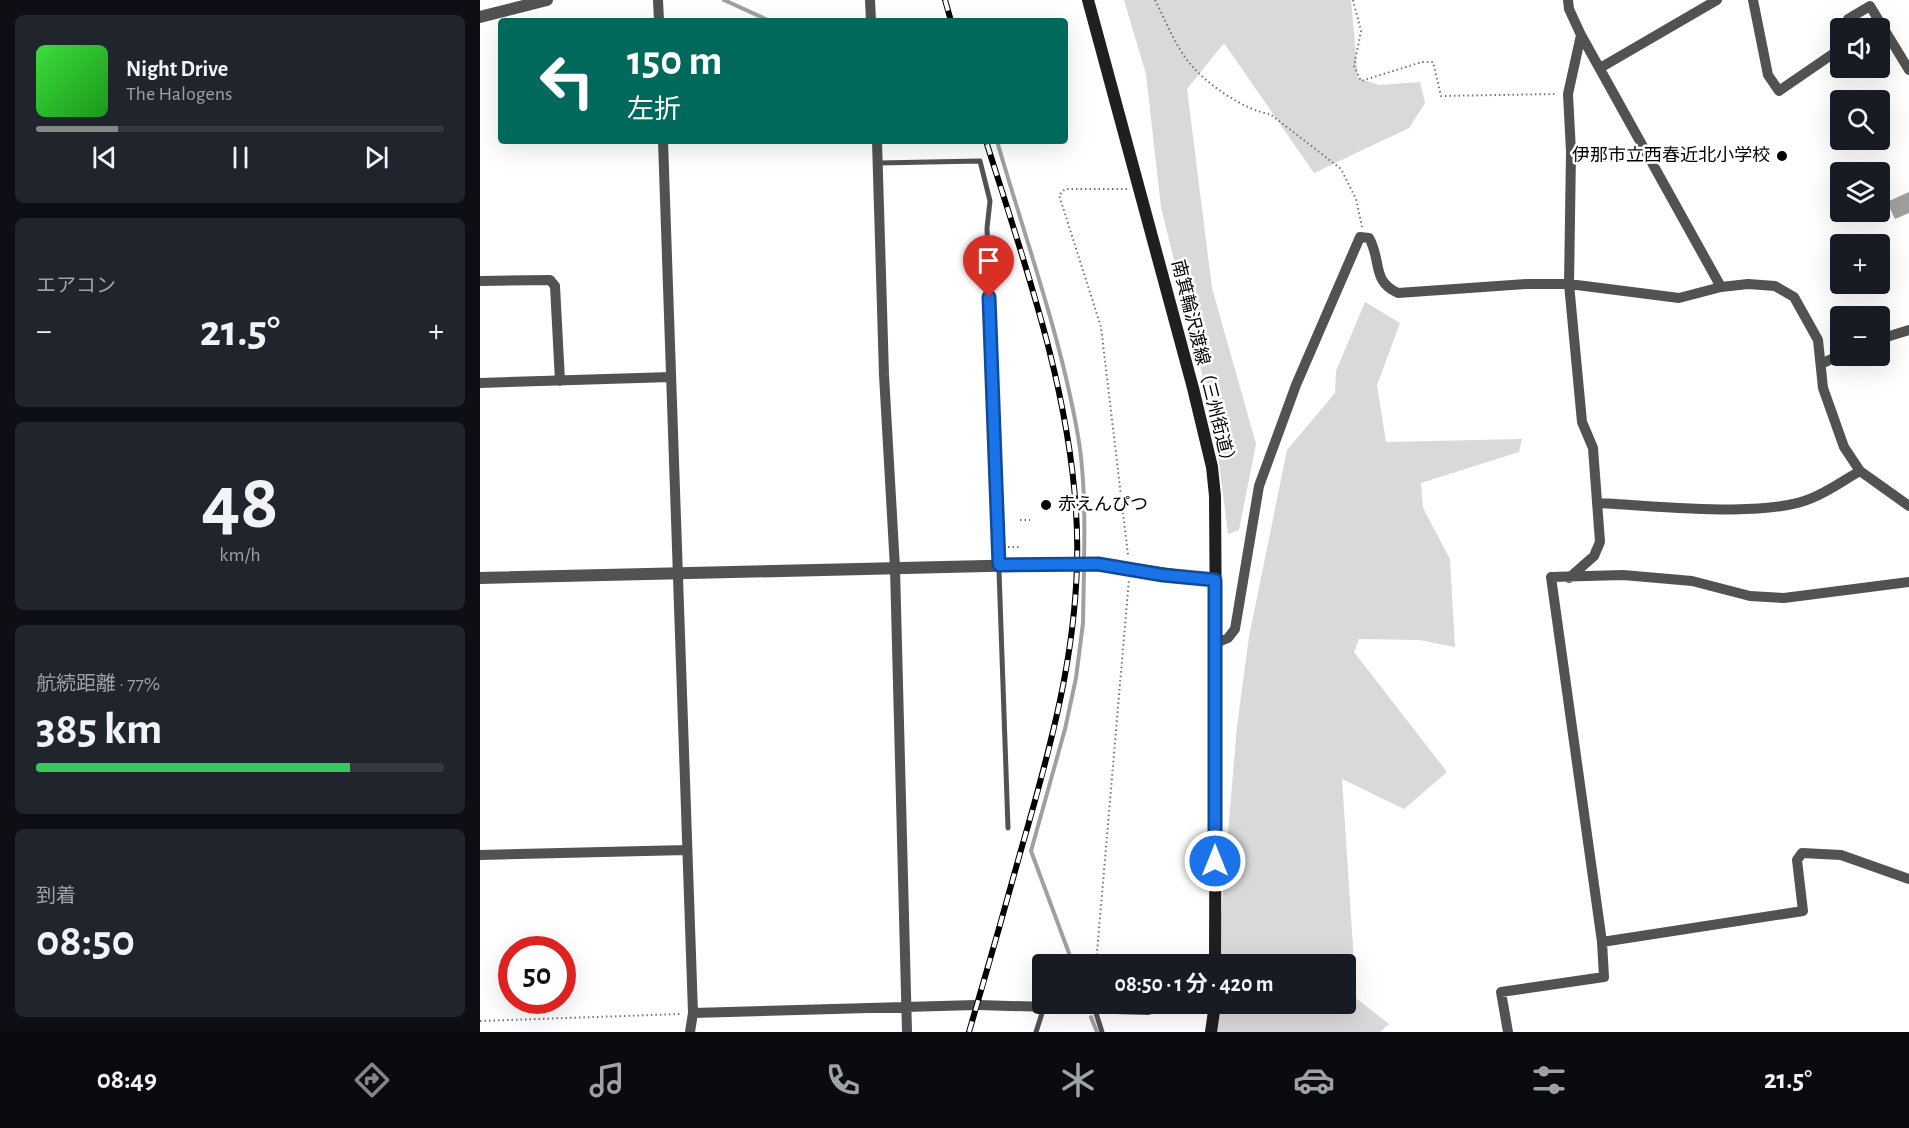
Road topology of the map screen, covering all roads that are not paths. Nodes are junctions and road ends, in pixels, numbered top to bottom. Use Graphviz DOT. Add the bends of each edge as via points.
graph roads {
  1 [pos="547,0"];
  2 [pos="658,0"];
  3 [pos="870,0"];
  4 [pos="1088,0"];
  5 [pos="1568,0"];
  6 [pos="1717,0"];
  7 [pos="1753,0"];
  8 [pos="480,17"];
  9 [pos="659,18"];
  10 [pos="871,18"];
  11 [pos="1851,18"];
  12 [pos="1877,18"];
  13 [pos="1581,35"];
  14 [pos="1890,39"];
  15 [pos="1830,57"];
  16 [pos="1600,68"];
  17 [pos="1909,70"];
  18 [pos="663,144"];
  19 [pos="877,144"];
  20 [pos="878,164"];
  21 [pos="480,281"];
  22 [pos="1569,284"];
  23 [pos="1721,287"];
  24 [pos="1909,330"];
  25 [pos="1890,336"];
  26 [pos="1830,360"];
  27 [pos="1821,364"];
  28 [pos="672,377"];
  29 [pos="560,381"];
  30 [pos="480,383"];
  31 [pos="1860,471"];
  32 [pos="1597,503"];
  33 [pos="1909,506"];
  34 [pos="999,565"];
  35 [pos="895,568"];
  36 [pos="679,571"];
  37 [pos="480,578"];
  38 [pos="1569,578"];
  39 [pos="1215,580"];
  40 [pos="1909,582"];
  41 [pos="1216,643"];
  42 [pos="1008,828"];
  43 [pos="687,850"];
  44 [pos="480,855"];
  45 [pos="1909,879"];
  46 [pos="1602,942"];
  47 [pos="1215,954"];
  48 [pos="1032,1007"];
  49 [pos="907,1008"];
  50 [pos="693,1013"];
  51 [pos="1042,1014"];
  52 [pos="1096,1014"];
  53 [pos="1214,1014"];
  54 [pos="690,1032"];
  55 [pos="907,1032"];
  56 [pos="1036,1032"];
  57 [pos="1102,1032"];
  58 [pos="1211,1032"];
  59 [pos="1508,1032"];
  1 -- 8 [label="street"];
  2 -- 9 [label="street"];
  3 -- 10 [label="street"];
  4 -- 39 [label="main road, 南箕輪沢渡線（三州街道）" via="1212,467"];
  5 -- 13 [label="street"];
  6 -- 16 [label="street"];
  7 -- 15 [label="street" via="1768,75 1779,91"];
  11 -- 12 [label="street" via="1870,6"];
  13 -- 16 [label="street"];
  13 -- 22 [label="street" via="1568,94"];
  14 -- 17 [label="street"];
  16 -- 23 [label="street"];
  18 -- 28 [label="street"];
  19 -- 20 [label="street"];
  20 -- 34 [label="lane" via="980,160 990,201 987,228"];
  20 -- 35 [label="street"];
  21 -- 29 [label="street" via="550,280 555,286"];
  22 -- 23 [label="street" via="1679,298"];
  22 -- 32 [label="street" via="1582,422 1593,448"];
  22 -- 41 [label="street" via="1398,293 1385,288 1378,274 1374,247 1369,238 1360,237 1296,385 1259,486 1235,629 1228,638"];
  23 -- 27 [label="street" via="1775,286 1794,297 1818,340"];
  24 -- 25 [label="street"];
  26 -- 27 [label="street"];
  27 -- 31 [label="street" via="1832,418"];
  28 -- 29 [label="street"];
  28 -- 36 [label="street"];
  29 -- 30 [label="street"];
  31 -- 32 [label="street" via="1812,499 1782,507"];
  31 -- 33 [label="street"];
  32 -- 38 [label="street" via="1599,542 1594,556"];
  34 -- 35 [label="street"];
  34 -- 39 [label="street" via="1098,564"];
  34 -- 42 [label="lane"];
  35 -- 36 [label="street"];
  35 -- 49 [label="street"];
  36 -- 37 [label="street"];
  36 -- 43 [label="street"];
  38 -- 40 [label="street" via="1623,575 1692,581 1750,596 1784,598"];
  38 -- 46 [label="street" via="1551,578"];
  39 -- 41 [label="main road, 南箕輪沢渡線（三州街道）"];
  41 -- 47 [label="main road, 南箕輪沢渡線（三州街道）"];
  43 -- 44 [label="street"];
  43 -- 50 [label="street"];
  45 -- 46 [label="street" via="1841,855 1802,853 1797,860 1803,910"];
  46 -- 59 [label="street" via="1604,977 1501,992"];
  48 -- 49 [label="street"];
  49 -- 50 [label="street"];
  49 -- 55 [label="street"];
  50 -- 54 [label="street"];
  51 -- 56 [label="lane"];
  52 -- 57 [label="lane"];
  53 -- 58 [label="main road"];
}
